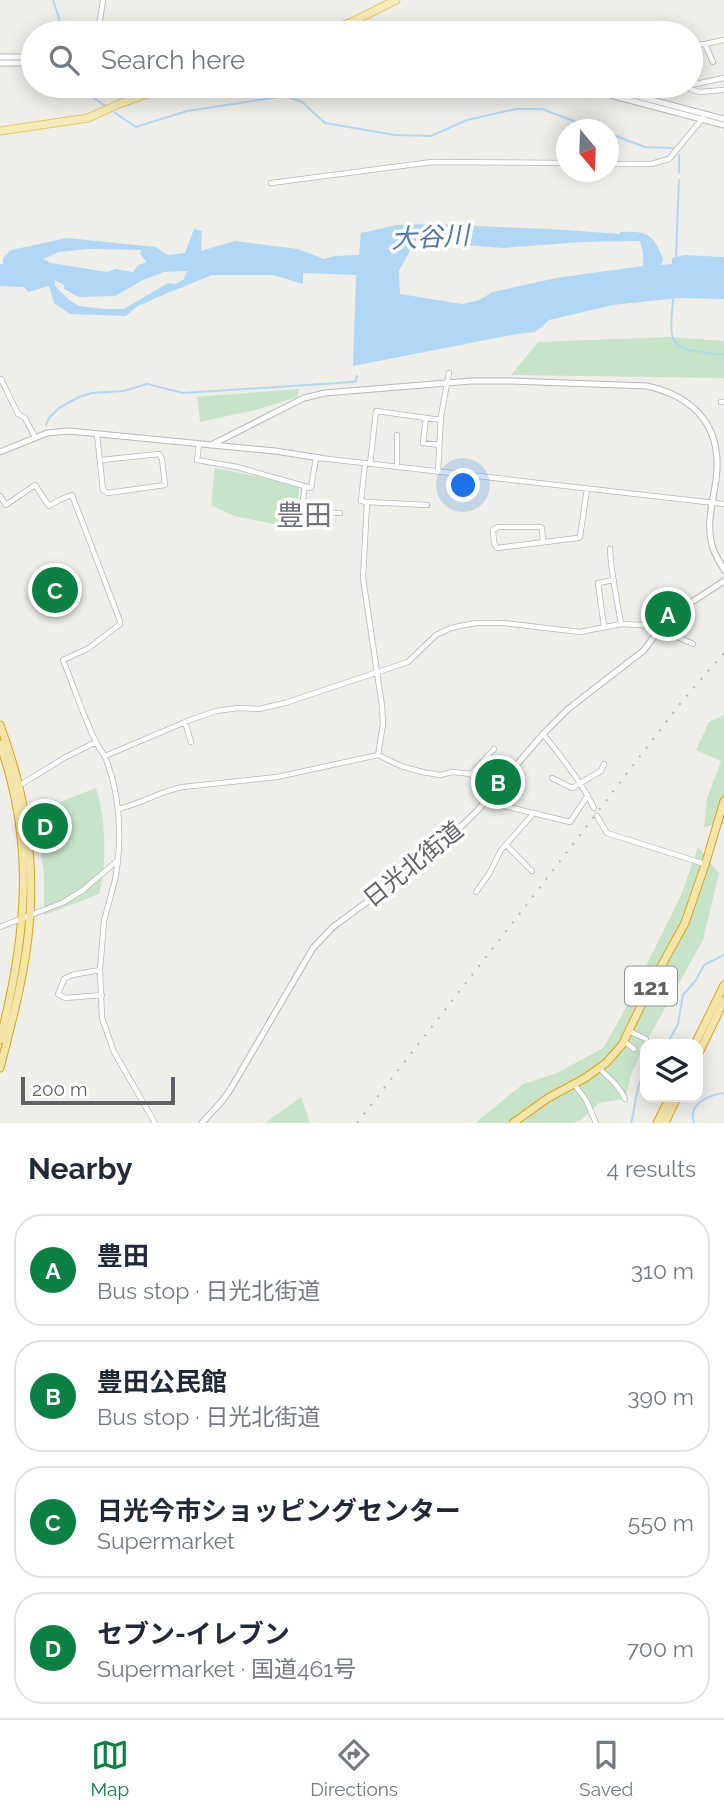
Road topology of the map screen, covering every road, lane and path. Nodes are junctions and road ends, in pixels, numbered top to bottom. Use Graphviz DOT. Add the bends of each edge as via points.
graph roads {
  1 [pos="103,0"];
  2 [pos="396,0"];
  3 [pos="100,21"];
  4 [pos="354,21"];
  5 [pos="722,40"];
  6 [pos="705,44"];
  7 [pos="724,49"];
  8 [pos="0,57"];
  9 [pos="21,57"];
  10 [pos="713,62"];
  11 [pos="0,63"];
  12 [pos="21,63"];
  13 [pos="724,78"];
  14 [pos="703,82"];
  15 [pos="724,90"];
  16 [pos="703,92"];
  17 [pos="139,98"];
  18 [pos="630,98"];
  19 [pos="640,98"];
  20 [pos="704,117"];
  21 [pos="724,119"];
  22 [pos="724,125"];
  23 [pos="0,131"];
  24 [pos="556,163"];
  25 [pos="619,163"];
  26 [pos="271,183"];
  27 [pos="449,373"];
  28 [pos="1,379"];
  29 [pos="447,383"];
  30 [pos="426,418"];
  31 [pos="441,419"];
  32 [pos="97,434"];
  33 [pos="397,435"];
  34 [pos="35,437"];
  35 [pos="199,444"];
  36 [pos="211,445"];
  37 [pos="439,445"];
  38 [pos="0,452"];
  39 [pos="318,458"];
  40 [pos="101,460"];
  41 [pos="368,464"];
  42 [pos="397,467"];
  43 [pos="438,471"];
  44 [pos="305,486"];
  45 [pos="587,489"];
  46 [pos="0,496"];
  47 [pos="367,502"];
  48 [pos="712,503"];
  49 [pos="724,504"];
  50 [pos="427,505"];
  51 [pos="340,513"];
  52 [pos="543,542"];
  53 [pos="610,549"];
  54 [pos="724,570"];
  55 [pos="614,580"];
  56 [pos="724,581"];
  57 [pos="621,624"];
  58 [pos="604,627"];
  59 [pos="660,629"];
  60 [pos="693,644"];
  61 [pos="376,672"];
  62 [pos="185,722"];
  63 [pos="0,725"];
  64 [pos="543,734"];
  65 [pos="96,742"];
  66 [pos="191,742"];
  67 [pos="0,744"];
  68 [pos="495,749"];
  69 [pos="378,755"];
  70 [pos="105,756"];
  71 [pos="604,764"];
  72 [pos="471,774"];
  73 [pos="552,778"];
  74 [pos="580,784"];
  75 [pos="16,787"];
  76 [pos="588,795"];
  77 [pos="490,797"];
  78 [pos="724,801"];
  79 [pos="594,808"];
  80 [pos="118,809"];
  81 [pos="534,813"];
  82 [pos="597,816"];
  83 [pos="506,845"];
  84 [pos="118,860"];
  85 [pos="705,865"];
  86 [pos="533,871"];
  87 [pos="476,892"];
  88 [pos="27,916"];
  89 [pos="0,927"];
  90 [pos="100,970"];
  91 [pos="724,985"];
  92 [pos="102,995"];
  93 [pos="724,1001"];
  94 [pos="629,1031"];
  95 [pos="646,1039"];
  96 [pos="697,1039"];
  97 [pos="0,1040"];
  98 [pos="624,1041"];
  99 [pos="703,1045"];
  100 [pos="634,1049"];
  101 [pos="0,1068"];
  102 [pos="599,1068"];
  103 [pos="574,1084"];
  104 [pos="625,1099"];
  105 [pos="668,1102"];
  106 [pos="674,1102"];
  107 [pos="155,1123"];
  108 [pos="202,1123"];
  109 [pos="513,1123"];
  110 [pos="596,1123"];
  111 [pos="657,1123"];
  112 [pos="664,1123"];
  1 -- 3 [label="street"];
  2 -- 4 [label="main road"];
  5 -- 6 [label="street"];
  5 -- 7 [label="street"];
  6 -- 10 [label="street"];
  8 -- 9 [label="street"];
  11 -- 12 [label="street"];
  13 -- 14 [label="street"];
  15 -- 16 [label="street"];
  17 -- 23 [label="main road" via="88,118"];
  18 -- 20 [label="street"];
  19 -- 20 [label="street"];
  20 -- 21 [label="street"];
  20 -- 22 [label="street"];
  20 -- 25 [label="street" via="669,159"];
  24 -- 26 [label="street" via="432,162"];
  27 -- 29 [label="street"];
  28 -- 34 [label="street"];
  29 -- 31 [label="street"];
  29 -- 36 [label="street" via="315,395"];
  29 -- 48 [label="street" via="511,380 666,390 691,405 711,433 717,464"];
  30 -- 31 [label="street"];
  30 -- 37 [label="street" via="423,443"];
  30 -- 41 [label="street" via="376,411"];
  31 -- 37 [label="street"];
  32 -- 34 [label="street" via="59,431"];
  32 -- 35 [label="street"];
  32 -- 40 [label="street"];
  33 -- 42 [label="street"];
  34 -- 38 [label="street"];
  35 -- 36 [label="street"];
  35 -- 44 [label="street" via="197,460"];
  36 -- 39 [label="street"];
  37 -- 43 [label="street"];
  39 -- 41 [label="street"];
  39 -- 44 [label="street" via="312,488"];
  40 -- 40 [label="street" via="103,490 108,493 165,485 159,454"];
  41 -- 42 [label="street"];
  41 -- 47 [label="street" via="361,501"];
  42 -- 43 [label="street"];
  43 -- 45 [label="street"];
  44 -- 51 [label="street" via="302,506 311,512"];
  45 -- 48 [label="street"];
  45 -- 52 [label="street" via="580,537"];
  46 -- 65 [label="street" via="6,505 35,485 49,506 72,495 77,507 120,621 89,648 63,660"];
  47 -- 50 [label="street"];
  47 -- 61 [label="street" via="363,578"];
  48 -- 49 [label="street"];
  48 -- 54 [label="street" via="712,548"];
  52 -- 52 [label="street" via="497,548 494,530 540,527"];
  53 -- 55 [label="street"];
  55 -- 57 [label="street"];
  55 -- 58 [label="street" via="598,583"];
  56 -- 59 [label="street, 日光北街道" via="682,607"];
  57 -- 58 [label="street"];
  57 -- 59 [label="street"];
  58 -- 61 [label="street" via="580,632 503,623 460,626 436,635 408,662"];
  59 -- 60 [label="street"];
  59 -- 64 [label="street, 日光北街道" via="643,651"];
  61 -- 62 [label="street" via="285,703 216,711"];
  61 -- 69 [label="street" via="383,715"];
  62 -- 66 [label="street"];
  62 -- 70 [label="street"];
  63 -- 75 [label="highway"];
  64 -- 74 [label="street"];
  64 -- 77 [label="street, 日光北街道"];
  65 -- 70 [label="street"];
  65 -- 75 [label="street"];
  67 -- 75 [label="highway"];
  68 -- 72 [label="street"];
  69 -- 72 [label="street" via="422,772"];
  69 -- 80 [label="street" via="277,777 183,787"];
  70 -- 80 [label="street"];
  71 -- 74 [label="street"];
  72 -- 77 [label="street"];
  73 -- 74 [label="street" via="572,788"];
  74 -- 76 [label="street"];
  75 -- 88 [label="highway" via="24,805 29,850"];
  76 -- 79 [label="street"];
  76 -- 81 [label="street" via="570,822"];
  77 -- 81 [label="street" via="496,804"];
  77 -- 108 [label="street, 日光北街道" via="425,859 320,939 230,1090"];
  78 -- 85 [label="highway, 121"];
  80 -- 84 [label="street"];
  81 -- 83 [label="street"];
  82 -- 85 [label="street" via="607,832"];
  83 -- 86 [label="street"];
  83 -- 87 [label="street"];
  84 -- 88 [label="street" via="64,902"];
  84 -- 90 [label="street" via="104,921"];
  85 -- 94 [label="highway, 121" via="685,923"];
  88 -- 89 [label="street"];
  88 -- 97 [label="highway"];
  88 -- 101 [label="highway" via="20,982"];
  90 -- 92 [label="street"];
  90 -- 92 [label="street" via="64,979 58,995"];
  91 -- 96 [label="highway, 121"];
  92 -- 107 [label="street" via="107,1035"];
  93 -- 99 [label="highway"];
  94 -- 95 [label="street"];
  94 -- 98 [label="highway, 121"];
  98 -- 100 [label="street"];
  98 -- 102 [label="highway, 121"];
  102 -- 103 [label="highway, 121"];
  102 -- 104 [label="street"];
  103 -- 109 [label="highway, 121"];
  103 -- 110 [label="street"];
  105 -- 111 [label="highway"];
  106 -- 112 [label="highway"];
}
